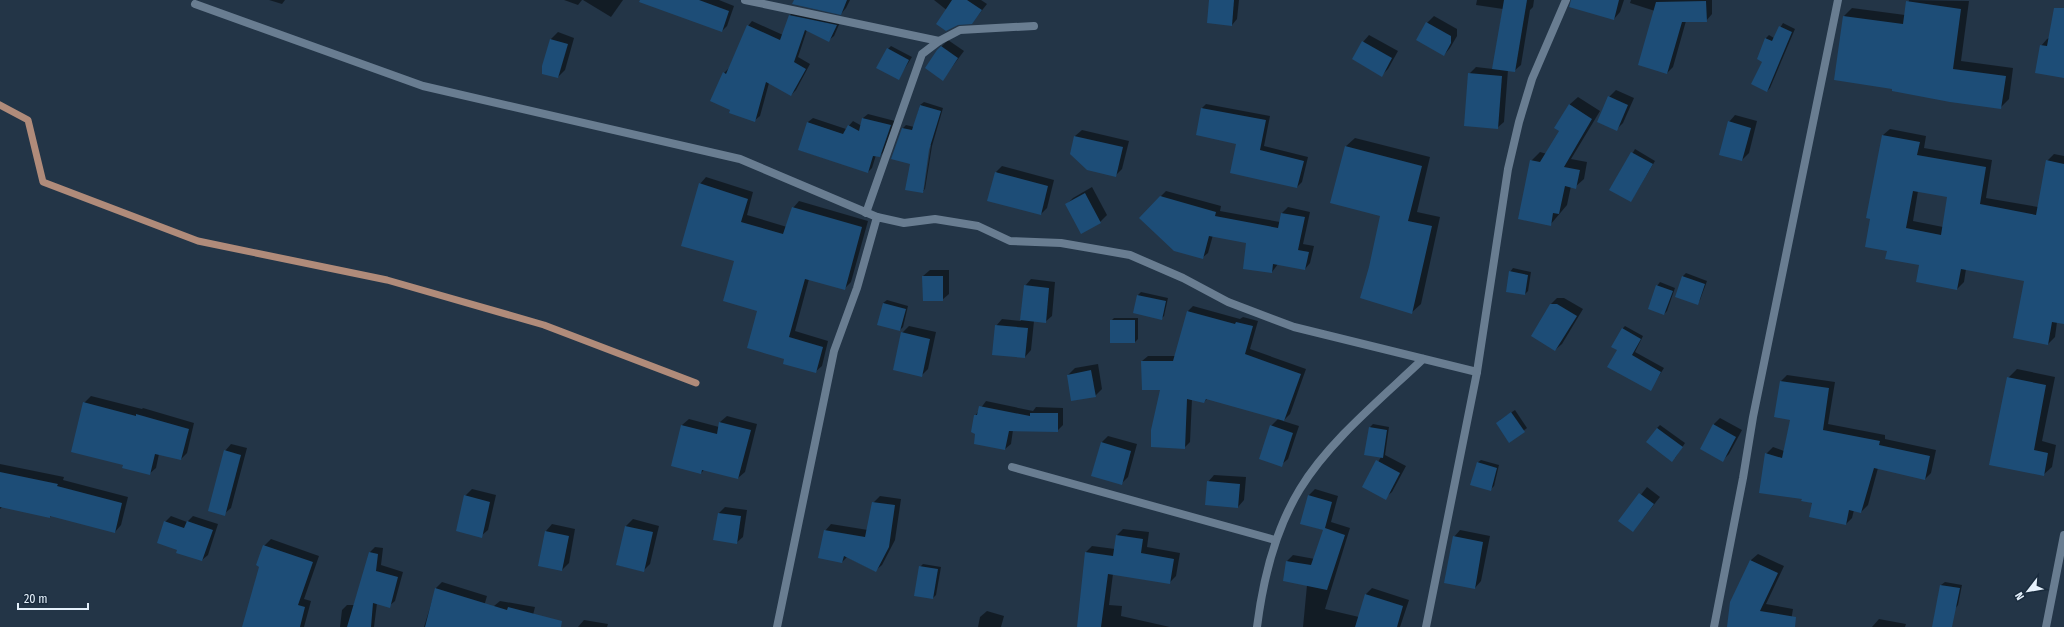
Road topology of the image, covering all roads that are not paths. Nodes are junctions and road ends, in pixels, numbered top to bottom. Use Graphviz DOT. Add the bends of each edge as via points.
graph roads {
  1 [pos="745,0"];
  2 [pos="1566,0"];
  3 [pos="1838,0"];
  4 [pos="195,4"];
  5 [pos="1034,26"];
  6 [pos="939,41"];
  7 [pos="866,213"];
  8 [pos="877,217"];
  9 [pos="1423,359"];
  10 [pos="1477,372"];
  11 [pos="1012,467"];
  12 [pos="2064,535"];
  13 [pos="1275,540"];
  14 [pos="2061,564"];
  15 [pos="777,627"];
  16 [pos="1257,627"];
  17 [pos="1426,627"];
  18 [pos="1714,627"];
  19 [pos="2046,627"];
  1 -- 6 [label="street"];
  2 -- 10 [label="street" via="1532,79 1519,122 1501,214"];
  3 -- 18 [label="street" via="1753,417"];
  4 -- 7 [label="street" via="423,86 740,159"];
  5 -- 6 [label="street" via="960,30"];
  6 -- 7 [label="street" via="922,54"];
  7 -- 8 [label="street"];
  8 -- 9 [label="street" via="904,222 934,219 978,226 1010,241 1061,243 1130,255 1183,278 1228,302 1294,327"];
  8 -- 15 [label="street" via="857,288 834,351"];
  9 -- 10 [label="street"];
  9 -- 13 [label="street" via="1334,444 1300,488"];
  10 -- 17 [label="street"];
  11 -- 13 [label="street"];
  12 -- 14 [label="street"];
  13 -- 16 [label="street" via="1261,597"];
  14 -- 19 [label="street"];
}
